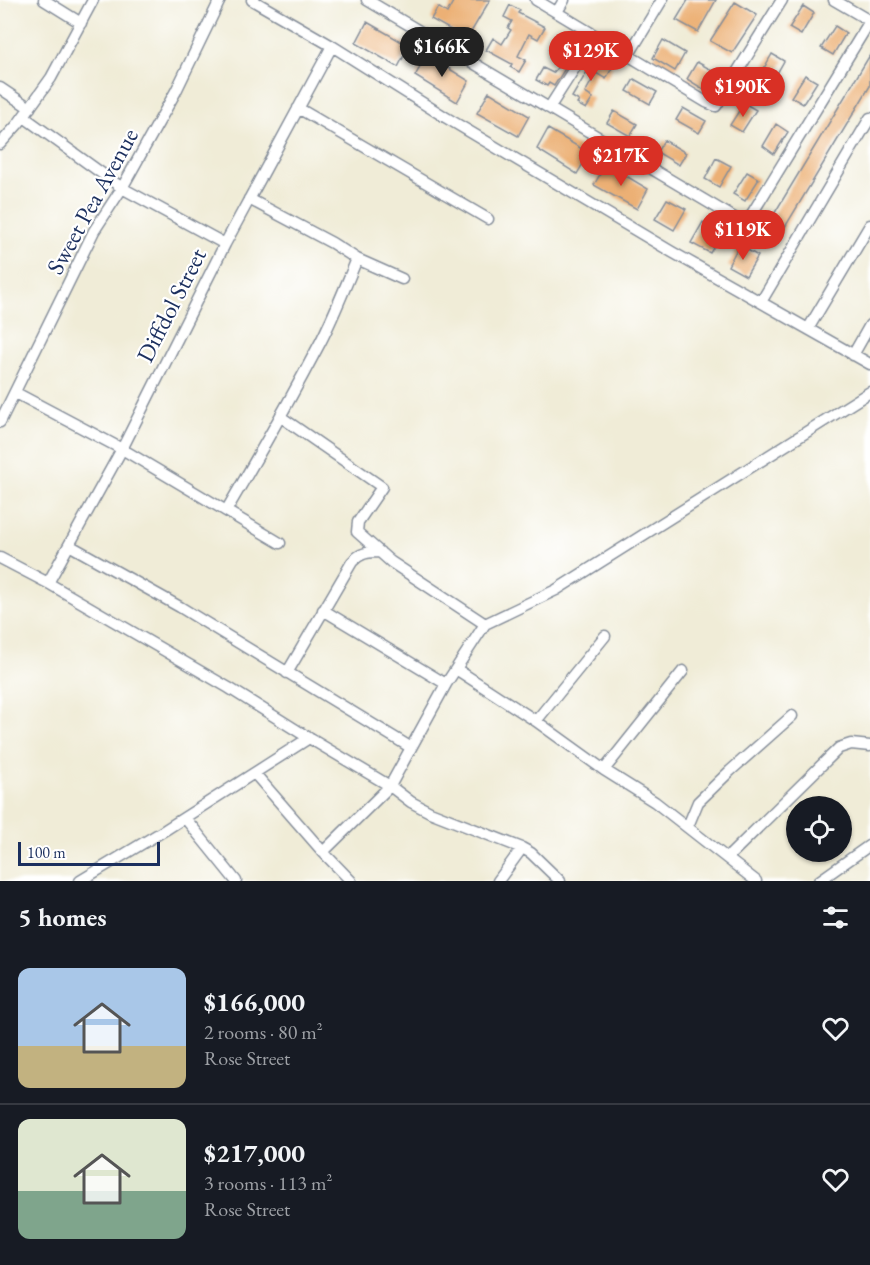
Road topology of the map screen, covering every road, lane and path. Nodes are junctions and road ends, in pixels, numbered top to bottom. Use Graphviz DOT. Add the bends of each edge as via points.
graph roads {
  1 [pos="44,0"];
  2 [pos="93,0"];
  3 [pos="220,0"];
  4 [pos="252,0"];
  5 [pos="367,0"];
  6 [pos="536,0"];
  7 [pos="564,0"];
  8 [pos="662,0"];
  9 [pos="783,0"];
  10 [pos="834,0"];
  11 [pos="557,12"];
  12 [pos="870,21"];
  13 [pos="81,23"];
  14 [pos="595,36"];
  15 [pos="332,46"];
  16 [pos="628,56"];
  17 [pos="0,88"];
  18 [pos="298,108"];
  19 [pos="549,108"];
  20 [pos="27,112"];
  21 [pos="870,118"];
  22 [pos="0,144"];
  23 [pos="122,188"];
  24 [pos="249,199"];
  25 [pos="489,219"];
  26 [pos="870,225"];
  27 [pos="225,244"];
  28 [pos="357,259"];
  29 [pos="402,279"];
  30 [pos="761,302"];
  31 [pos="870,325"];
  32 [pos="808,329"];
  33 [pos="853,355"];
  34 [pos="870,364"];
  35 [pos="870,392"];
  36 [pos="16,393"];
  37 [pos="281,417"];
  38 [pos="0,422"];
  39 [pos="122,449"];
  40 [pos="226,511"];
  41 [pos="280,543"];
  42 [pos="69,545"];
  43 [pos="380,552"];
  44 [pos="0,558"];
  45 [pos="48,583"];
  46 [pos="323,610"];
  47 [pos="485,624"];
  48 [pos="605,636"];
  49 [pos="456,669"];
  50 [pos="683,671"];
  51 [pos="287,673"];
  52 [pos="446,684"];
  53 [pos="792,716"];
  54 [pos="536,721"];
  55 [pos="309,738"];
  56 [pos="870,746"];
  57 [pos="410,747"];
  58 [pos="603,770"];
  59 [pos="255,774"];
  60 [pos="390,786"];
  61 [pos="185,818"];
  62 [pos="688,826"];
  63 [pos="870,845"];
  64 [pos="522,848"];
  65 [pos="322,852"];
  66 [pos="727,858"];
  67 [pos="85,880"];
  68 [pos="236,881"];
  69 [pos="351,881"];
  70 [pos="498,881"];
  71 [pos="560,881"];
  72 [pos="756,881"];
  73 [pos="819,881"];
  1 -- 13 [label="street"];
  2 -- 13 [label="street"];
  3 -- 23 [label="street, Sweet Pea Avenue" via="176,91"];
  4 -- 15 [label="street"];
  5 -- 19 [label="street"];
  6 -- 11 [label="street"];
  7 -- 11 [label="street"];
  8 -- 16 [label="street"];
  9 -- 16 [label="street" via="716,106"];
  10 -- 12 [label="street"];
  11 -- 14 [label="street"];
  12 -- 19 [label="street" via="743,224"];
  13 -- 20 [label="street"];
  14 -- 16 [label="street"];
  14 -- 19 [label="street"];
  15 -- 18 [label="street, Diffdol Street"];
  15 -- 30 [label="street"];
  17 -- 20 [label="street"];
  18 -- 24 [label="street, Diffdol Street"];
  18 -- 25 [label="street"];
  20 -- 22 [label="street"];
  20 -- 23 [label="street"];
  21 -- 30 [label="street"];
  23 -- 27 [label="street"];
  23 -- 36 [label="street, Sweet Pea Avenue" via="94,231"];
  24 -- 27 [label="street, Diffdol Street"];
  24 -- 28 [label="street"];
  26 -- 32 [label="street"];
  27 -- 39 [label="street, Diffdol Street"];
  28 -- 29 [label="street"];
  28 -- 37 [label="street"];
  30 -- 32 [label="street"];
  31 -- 33 [label="street"];
  32 -- 33 [label="street"];
  33 -- 34 [label="street"];
  35 -- 47 [label="street" via="556,590"];
  36 -- 38 [label="street, Sweet Pea Avenue"];
  36 -- 39 [label="street"];
  37 -- 40 [label="street"];
  37 -- 43 [label="street" via="382,488 358,522 357,532"];
  39 -- 40 [label="street"];
  39 -- 42 [label="street, Diffdol Street"];
  40 -- 41 [label="street"];
  42 -- 45 [label="street, Diffdol Street"];
  42 -- 51 [label="street"];
  43 -- 46 [label="street" via="357,556"];
  43 -- 47 [label="street"];
  44 -- 45 [label="street"];
  45 -- 55 [label="street"];
  46 -- 51 [label="street"];
  46 -- 52 [label="street"];
  47 -- 49 [label="street"];
  48 -- 54 [label="street"];
  49 -- 52 [label="street"];
  49 -- 54 [label="street"];
  50 -- 58 [label="street"];
  51 -- 57 [label="street"];
  52 -- 57 [label="street"];
  53 -- 62 [label="street" via="698,802"];
  54 -- 58 [label="street"];
  55 -- 59 [label="street"];
  55 -- 60 [label="street"];
  56 -- 66 [label="street" via="851,744 839,748"];
  57 -- 60 [label="street"];
  58 -- 62 [label="street"];
  59 -- 61 [label="street"];
  59 -- 65 [label="street"];
  60 -- 64 [label="street" via="430,812"];
  60 -- 65 [label="street"];
  61 -- 67 [label="street"];
  61 -- 68 [label="street"];
  62 -- 66 [label="street"];
  63 -- 73 [label="street"];
  64 -- 70 [label="street"];
  64 -- 71 [label="street"];
  65 -- 69 [label="street"];
  66 -- 72 [label="street"];
}
